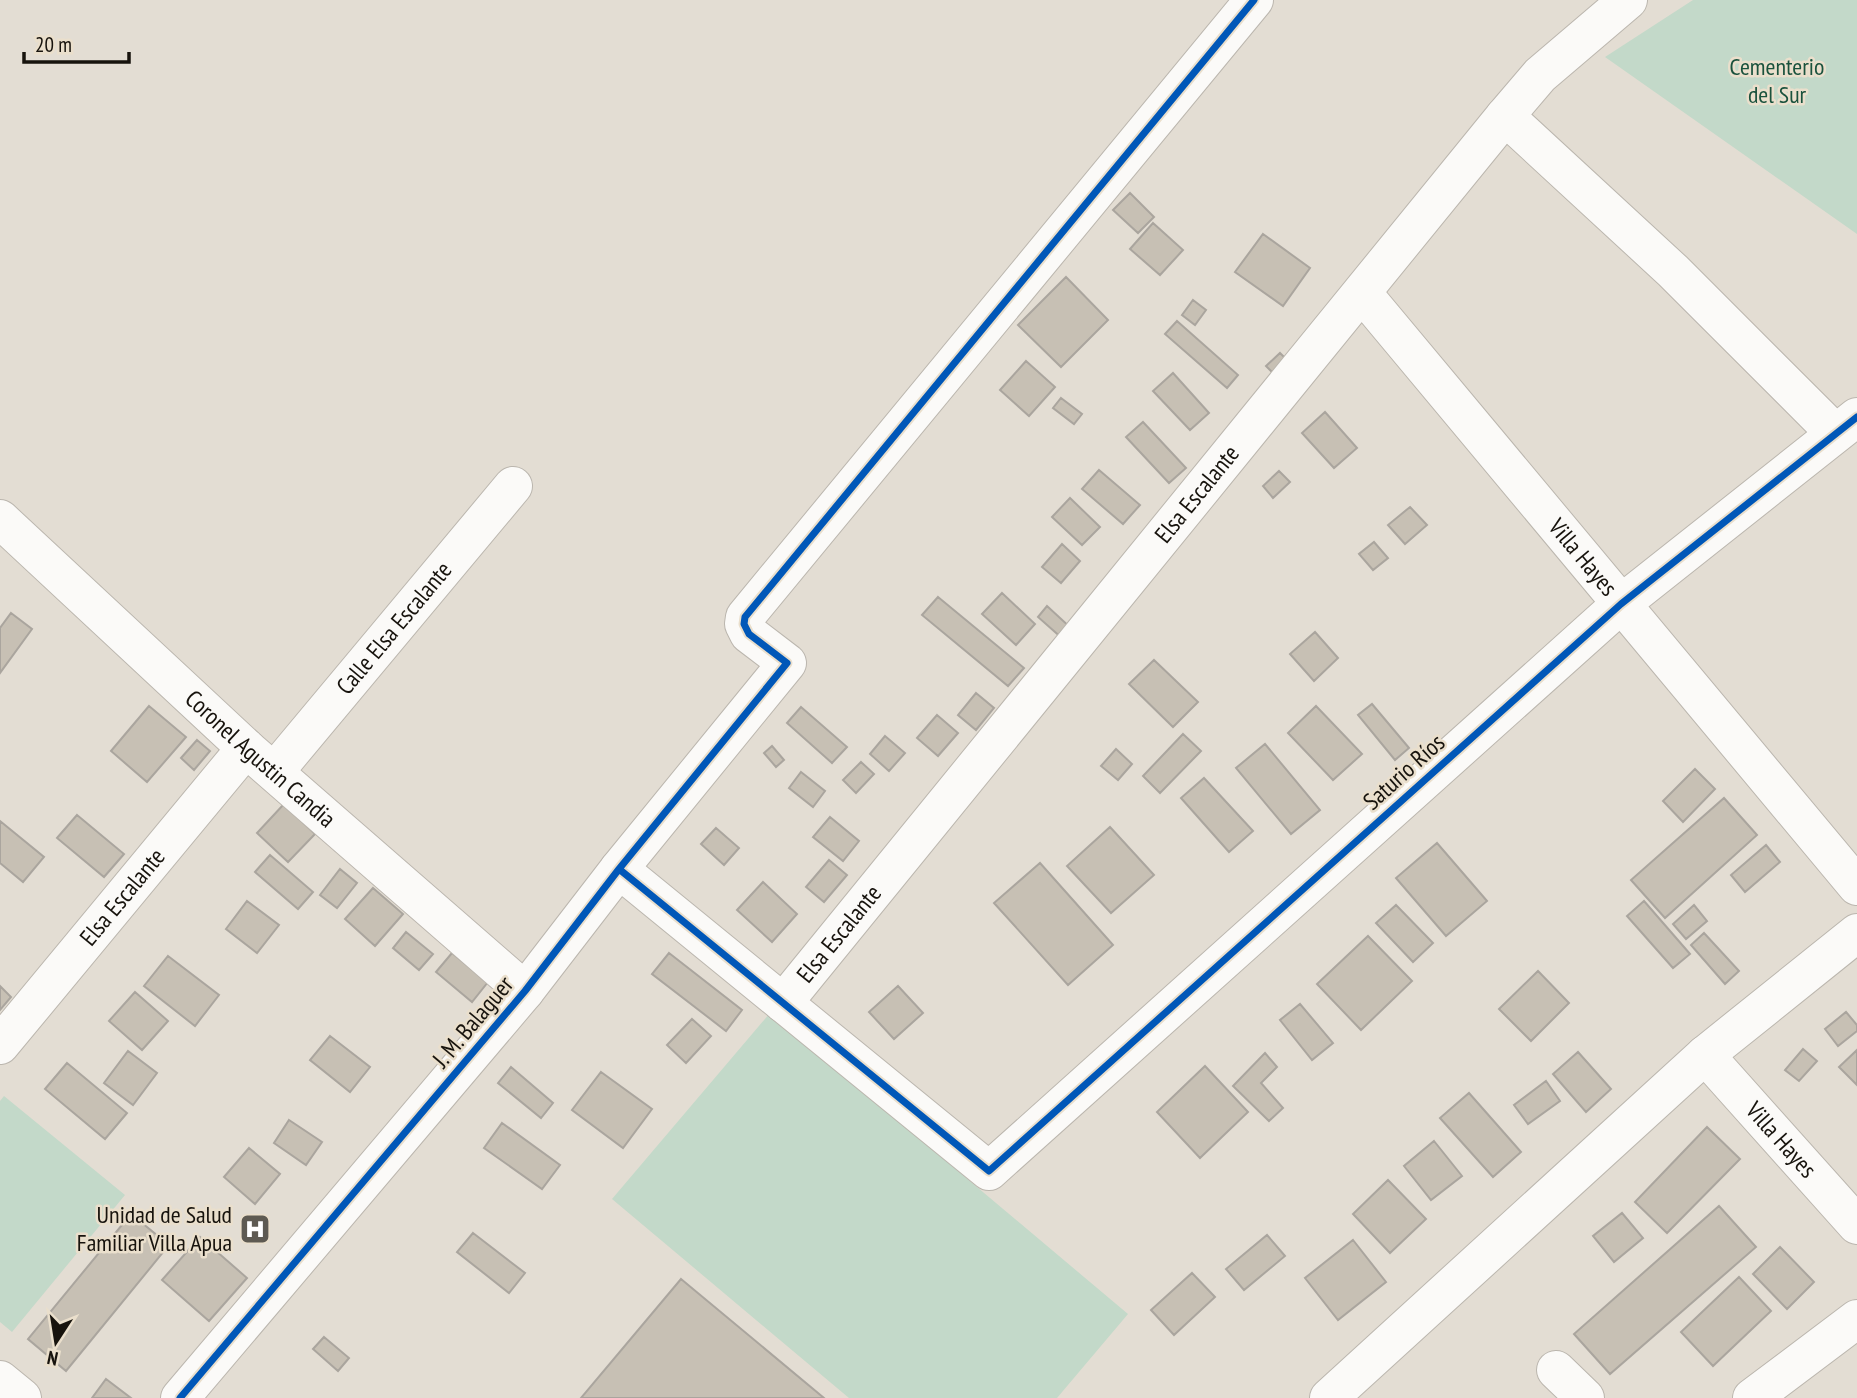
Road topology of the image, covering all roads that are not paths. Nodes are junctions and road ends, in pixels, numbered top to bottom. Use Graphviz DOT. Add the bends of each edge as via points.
graph roads {
  1 [pos="1254,0"];
  2 [pos="1628,0"];
  3 [pos="1505,116"];
  4 [pos="1363,294"];
  5 [pos="1846,425"];
  6 [pos="513,486"];
  7 [pos="0,519"];
  8 [pos="1621,604"];
  9 [pos="246,748"];
  10 [pos="275,771"];
  11 [pos="619,869"];
  12 [pos="1857,886"];
  13 [pos="1857,933"];
  14 [pos="525,991"];
  15 [pos="783,1003"];
  16 [pos="0,1045"];
  17 [pos="1705,1055"];
  18 [pos="1857,1225"];
  19 [pos="1857,1319"];
  20 [pos="1556,1370"];
  21 [pos="0,1380"];
  22 [pos="22,1398"];
  23 [pos="180,1398"];
  24 [pos="1329,1398"];
  25 [pos="1585,1398"];
  26 [pos="1752,1398"];
  1 -- 11 [label="street, J. M. Balaguer" via="745,617 749,634 787,663"];
  2 -- 3 [label="street, Elsa Escalante" via="1540,75"];
  3 -- 4 [label="street, Elsa Escalante"];
  3 -- 5 [label="street"];
  4 -- 8 [label="street, Villa Hayes"];
  4 -- 15 [label="street, Elsa Escalante"];
  5 -- 8 [label="street, Saturio Ríos"];
  6 -- 10 [label="street, Calle Elsa Escalante"];
  7 -- 9 [label="street, Coronel Agustin Candia"];
  8 -- 12 [label="street, Villa Hayes"];
  8 -- 15 [label="street, Saturio Ríos" via="989,1171"];
  9 -- 10 [label="street, Coronel Agustin Candia"];
  9 -- 16 [label="street, Elsa Escalante"];
  10 -- 14 [label="street, Coronel Agustin Candia"];
  11 -- 14 [label="street, J. M. Balaguer"];
  11 -- 15 [label="street"];
  13 -- 17 [label="street"];
  14 -- 23 [label="street, J. M. Balaguer"];
  17 -- 18 [label="street, Villa Hayes"];
  17 -- 24 [label="street"];
  19 -- 26 [label="street"];
  20 -- 25 [label="street"];
  21 -- 22 [label="street"];
}
